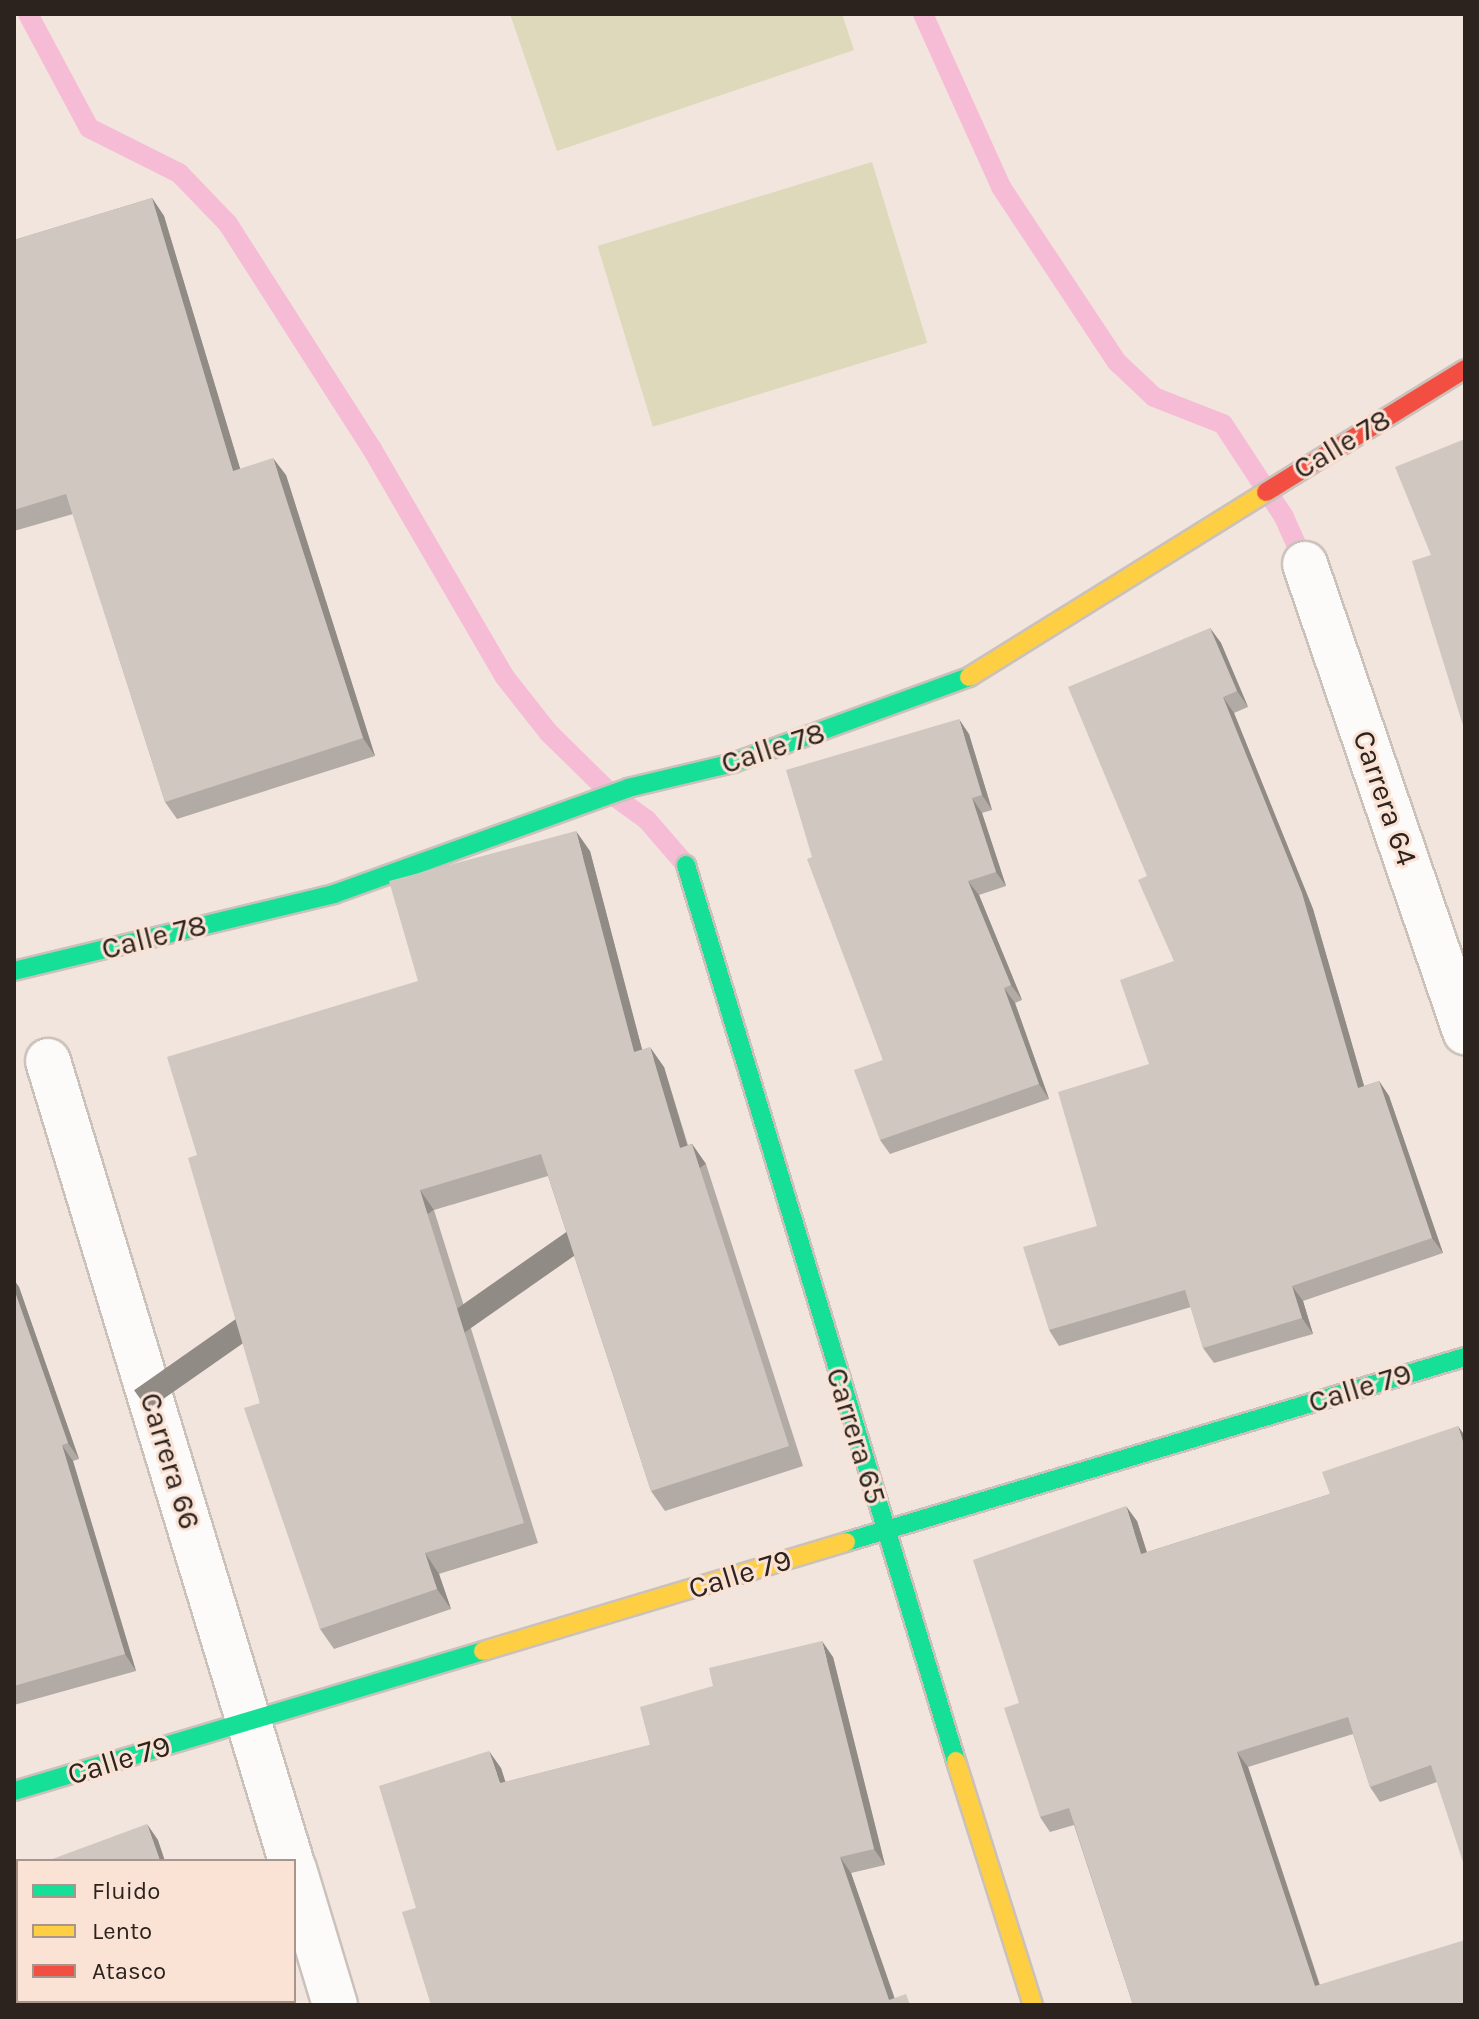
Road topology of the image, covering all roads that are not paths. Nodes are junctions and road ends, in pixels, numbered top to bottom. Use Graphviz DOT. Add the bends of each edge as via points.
graph roads {
  1 [pos="1465,369"];
  2 [pos="1305,564"];
  3 [pos="686,865"];
  4 [pos="14,971"];
  5 [pos="1465,1032"];
  6 [pos="48,1061"];
  7 [pos="1465,1357"];
  8 [pos="884,1531"];
  9 [pos="249,1721"];
  10 [pos="14,1791"];
  11 [pos="290,1859"];
  12 [pos="296,1876"];
  13 [pos="335,2005"];
  14 [pos="1033,2005"];
  1 -- 4 [label="street, Calle 78" via="952,687 733,763 628,788 334,894"];
  2 -- 5 [label="street, Carrera 64"];
  3 -- 8 [label="street, Carrera 65"];
  6 -- 9 [label="street, Carrera 66"];
  7 -- 8 [label="street, Calle 79"];
  8 -- 9 [label="street, Calle 79"];
  8 -- 14 [label="street, Carrera 65"];
  9 -- 10 [label="street, Calle 79"];
  9 -- 11 [label="street, Carrera 66"];
  12 -- 13 [label="street"];
}
